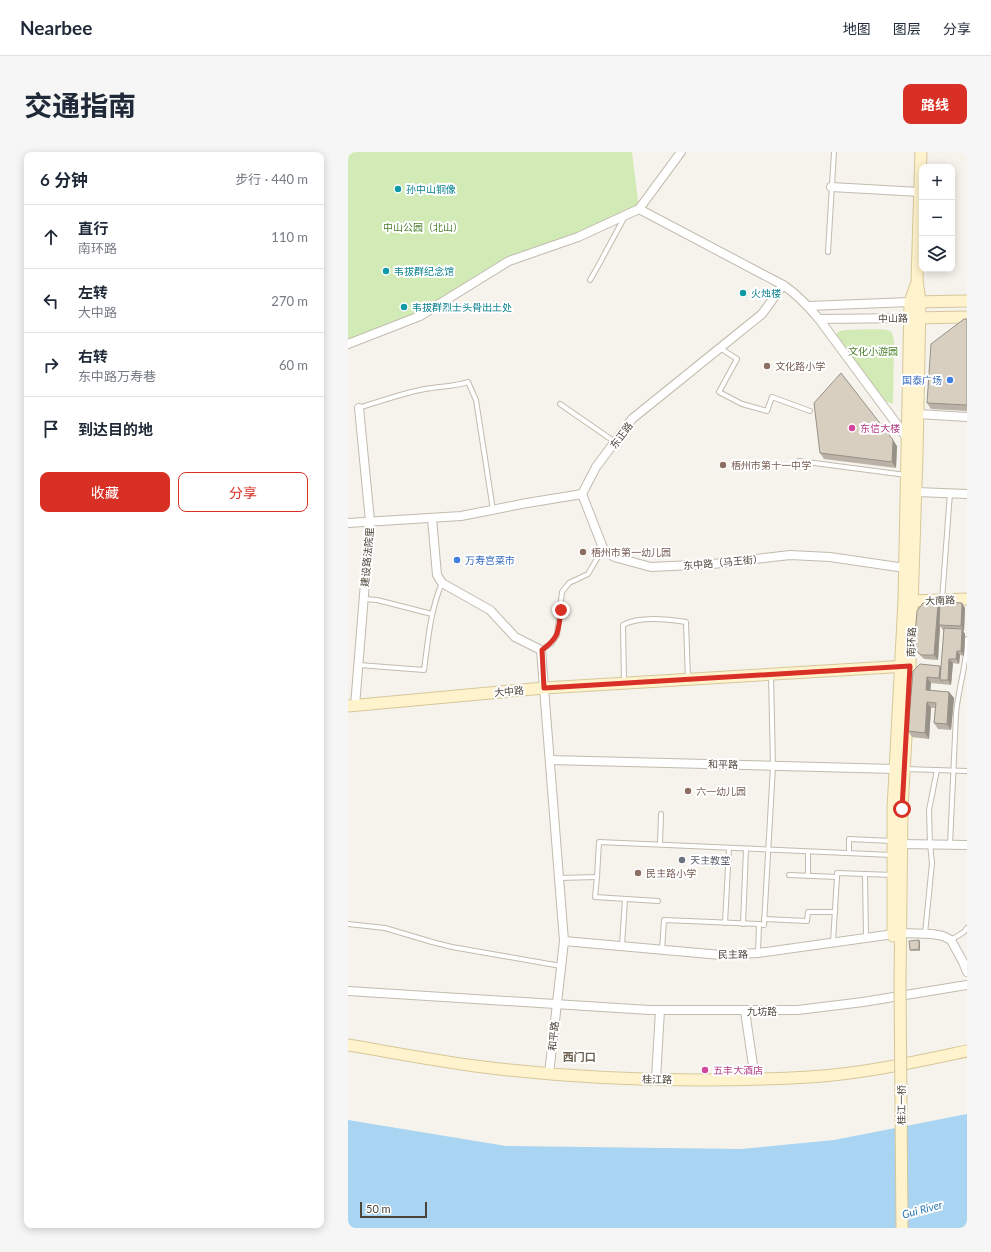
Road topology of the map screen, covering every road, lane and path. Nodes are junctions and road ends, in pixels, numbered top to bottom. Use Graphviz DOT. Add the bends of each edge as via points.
graph roads {
  1 [pos="681,152"];
  2 [pos="834,152"];
  3 [pos="921,152"];
  4 [pos="921,164"];
  5 [pos="831,187"];
  6 [pos="919,192"];
  7 [pos="920,200"];
  8 [pos="639,209"];
  9 [pos="625,216"];
  10 [pos="828,252"];
  11 [pos="590,280"];
  12 [pos="783,284"];
  13 [pos="915,301"];
  14 [pos="967,301"];
  15 [pos="808,306"];
  16 [pos="967,317"];
  17 [pos="915,318"];
  18 [pos="819,319"];
  19 [pos="348,344"];
  20 [pos="720,348"];
  21 [pos="560,404"];
  22 [pos="359,408"];
  23 [pos="810,410"];
  24 [pos="918,414"];
  25 [pos="967,417"];
  26 [pos="908,438"];
  27 [pos="615,442"];
  28 [pos="799,461"];
  29 [pos="907,476"];
  30 [pos="916,492"];
  31 [pos="950,493"];
  32 [pos="582,494"];
  33 [pos="967,494"];
  34 [pos="493,510"];
  35 [pos="432,518"];
  36 [pos="370,521"];
  37 [pos="348,523"];
  38 [pos="603,548"];
  39 [pos="905,568"];
  40 [pos="442,583"];
  41 [pos="364,599"];
  42 [pos="967,599"];
  43 [pos="942,600"];
  44 [pos="912,601"];
  45 [pos="432,614"];
  46 [pos="967,639"];
  47 [pos="542,650"];
  48 [pos="358,665"];
  49 [pos="905,666"];
  50 [pos="771,674"];
  51 [pos="688,679"];
  52 [pos="624,683"];
  53 [pos="544,688"];
  54 [pos="352,706"];
  55 [pos="550,760"];
  56 [pos="773,766"];
  57 [pos="900,769"];
  58 [pos="937,770"];
  59 [pos="953,771"];
  60 [pos="967,771"];
  61 [pos="661,814"];
  62 [pos="897,842"];
  63 [pos="660,844"];
  64 [pos="930,844"];
  65 [pos="950,845"];
  66 [pos="967,845"];
  67 [pos="729,848"];
  68 [pos="746,849"];
  69 [pos="768,850"];
  70 [pos="808,852"];
  71 [pos="849,853"];
  72 [pos="893,855"];
  73 [pos="865,874"];
  74 [pos="789,875"];
  75 [pos="893,875"];
  76 [pos="808,876"];
  77 [pos="597,877"];
  78 [pos="836,877"];
  79 [pos="559,878"];
  80 [pos="625,899"];
  81 [pos="658,901"];
  82 [pos="835,912"];
  83 [pos="764,919"];
  84 [pos="724,923"];
  85 [pos="348,924"];
  86 [pos="743,924"];
  87 [pos="759,924"];
  88 [pos="967,928"];
  89 [pos="897,934"];
  90 [pos="925,934"];
  91 [pos="866,938"];
  92 [pos="951,940"];
  93 [pos="564,941"];
  94 [pos="833,942"];
  95 [pos="622,946"];
  96 [pos="662,950"];
  97 [pos="758,953"];
  98 [pos="561,966"];
  99 [pos="967,972"];
  100 [pos="897,983"];
  101 [pos="967,985"];
  102 [pos="348,991"];
  103 [pos="556,1005"];
  104 [pos="660,1010"];
  105 [pos="745,1011"];
  106 [pos="348,1045"];
  107 [pos="967,1051"];
  108 [pos="550,1074"];
  109 [pos="755,1078"];
  110 [pos="656,1079"];
  111 [pos="895,1228"];
  112 [pos="902,1228"];
  1 -- 8 [label="street"];
  2 -- 5 [label="lane"];
  3 -- 4 [label="main road, 南环路"];
  5 -- 6 [label="street"];
  5 -- 10 [label="lane"];
  7 -- 13 [label="main road, 南环路"];
  8 -- 9 [label="street"];
  8 -- 12 [label="street"];
  9 -- 11 [label="lane"];
  9 -- 19 [label="street" via="578,237 509,261 420,316"];
  12 -- 15 [label="street"];
  12 -- 20 [label="street, 东正路" via="762,314"];
  13 -- 14 [label="main road, 中山路"];
  13 -- 15 [label="street, 中山路"];
  13 -- 17 [label="main road, 南环路"];
  15 -- 18 [label="street"];
  16 -- 17 [label="main road, 中山路"];
  17 -- 18 [label="street, 中山路"];
  17 -- 24 [label="main road, 南环路"];
  17 -- 26 [label="main road, 南环路"];
  18 -- 26 [label="street"];
  20 -- 23 [label="lane" via="737,360 719,392 742,404 767,411 772,397"];
  20 -- 27 [label="street, 东正路" via="632,419"];
  21 -- 27 [label="lane"];
  22 -- 34 [label="lane" via="427,388 468,382 476,400"];
  22 -- 36 [label="street, 建设路法院里"];
  24 -- 25 [label="street"];
  24 -- 30 [label="main road, 南环路"];
  26 -- 29 [label="main road, 南环路"];
  27 -- 32 [label="street, 东正路" via="596,467"];
  28 -- 29 [label="lane"];
  29 -- 39 [label="main road, 南环路"];
  30 -- 31 [label="street"];
  30 -- 44 [label="main road, 南环路"];
  31 -- 33 [label="street"];
  31 -- 43 [label="lane"];
  32 -- 34 [label="street"];
  32 -- 38 [label="street"];
  34 -- 35 [label="street"];
  35 -- 36 [label="street"];
  35 -- 40 [label="street" via="437,575"];
  36 -- 37 [label="street"];
  36 -- 41 [label="street, 建设路法院里"];
  38 -- 39 [label="street, 东中路（马王街）" via="614,557 651,567 713,564 790,555 830,557"];
  38 -- 47 [label="lane" via="588,574 569,584 562,592 557,635 552,643"];
  39 -- 49 [label="main road, 南环路"];
  40 -- 45 [label="lane"];
  40 -- 47 [label="street" via="490,610 515,637"];
  41 -- 45 [label="lane"];
  41 -- 48 [label="street, 建设路法院里"];
  42 -- 43 [label="main road, 大南路"];
  43 -- 44 [label="main road, 大南路"];
  44 -- 49 [label="main road, 南环路"];
  45 -- 48 [label="lane" via="424,670"];
  46 -- 59 [label="lane" via="967,652 958,694"];
  47 -- 53 [label="street, 和平路"];
  48 -- 54 [label="street, 建设路法院里"];
  49 -- 50 [label="main road, 大中路"];
  49 -- 57 [label="main road, 南环路"];
  50 -- 51 [label="main road, 大中路"];
  50 -- 56 [label="lane"];
  51 -- 52 [label="main road, 大中路"];
  51 -- 52 [label="lane" via="686,622 665,619 630,621 623,625"];
  52 -- 53 [label="main road, 大中路"];
  53 -- 54 [label="main road, 大中路"];
  53 -- 55 [label="street, 和平路"];
  55 -- 56 [label="street, 和平路"];
  55 -- 79 [label="street, 和平路"];
  56 -- 57 [label="street, 和平路"];
  56 -- 69 [label="lane"];
  57 -- 58 [label="lane"];
  57 -- 62 [label="main road, 南环路"];
  58 -- 59 [label="lane"];
  58 -- 64 [label="lane" via="929,810"];
  59 -- 60 [label="lane"];
  59 -- 65 [label="lane"];
  61 -- 63 [label="lane"];
  62 -- 64 [label="street"];
  62 -- 71 [label="lane" via="849,839"];
  62 -- 72 [label="main road, 南环路"];
  62 -- 89 [label="main road, 南环路"];
  63 -- 67 [label="lane"];
  63 -- 77 [label="lane" via="599,842"];
  64 -- 65 [label="street"];
  64 -- 90 [label="lane" via="932,862"];
  65 -- 66 [label="street"];
  67 -- 68 [label="lane"];
  67 -- 84 [label="lane"];
  68 -- 69 [label="lane"];
  68 -- 86 [label="lane"];
  69 -- 70 [label="lane"];
  69 -- 83 [label="lane"];
  70 -- 71 [label="lane"];
  70 -- 76 [label="lane"];
  71 -- 72 [label="lane"];
  72 -- 75 [label="main road, 南环路"];
  73 -- 75 [label="lane"];
  73 -- 78 [label="lane" via="837,873"];
  73 -- 91 [label="lane"];
  74 -- 76 [label="lane"];
  75 -- 89 [label="main road, 南环路"];
  76 -- 78 [label="lane"];
  77 -- 79 [label="lane"];
  77 -- 80 [label="lane" via="595,897"];
  78 -- 82 [label="lane"];
  79 -- 93 [label="street, 和平路"];
  80 -- 81 [label="lane"];
  80 -- 95 [label="lane"];
  82 -- 83 [label="lane" via="808,912 807,920"];
  82 -- 94 [label="lane"];
  83 -- 87 [label="lane" via="764,925"];
  84 -- 86 [label="lane"];
  84 -- 96 [label="lane" via="664,920"];
  85 -- 98 [label="lane" via="385,928 452,947"];
  86 -- 87 [label="lane"];
  87 -- 97 [label="lane"];
  88 -- 92 [label="lane"];
  89 -- 90 [label="street, 民主路"];
  89 -- 91 [label="street, 民主路"];
  89 -- 100 [label="main road, 南环路"];
  90 -- 92 [label="street, 民主路"];
  91 -- 94 [label="street, 民主路"];
  92 -- 99 [label="street"];
  93 -- 95 [label="street, 民主路"];
  93 -- 98 [label="street, 和平路"];
  94 -- 97 [label="street, 民主路"];
  95 -- 96 [label="street, 民主路"];
  96 -- 97 [label="street, 民主路" via="721,955"];
  98 -- 103 [label="street, 和平路"];
  100 -- 111 [label="main road, 桂江一桥"];
  100 -- 112 [label="main road, 桂江一桥, bridge"];
  101 -- 105 [label="street, 九坊路" via="798,1010"];
  102 -- 103 [label="street, 九坊路"];
  103 -- 104 [label="street, 九坊路"];
  103 -- 108 [label="street, 和平路"];
  104 -- 105 [label="street, 九坊路"];
  104 -- 110 [label="street"];
  105 -- 109 [label="street"];
  106 -- 108 [label="main road, 桂江路" via="474,1066"];
  107 -- 109 [label="main road, 桂江路" via="861,1071 811,1077"];
  108 -- 110 [label="main road, 桂江路"];
  109 -- 110 [label="main road, 桂江路"];
}
